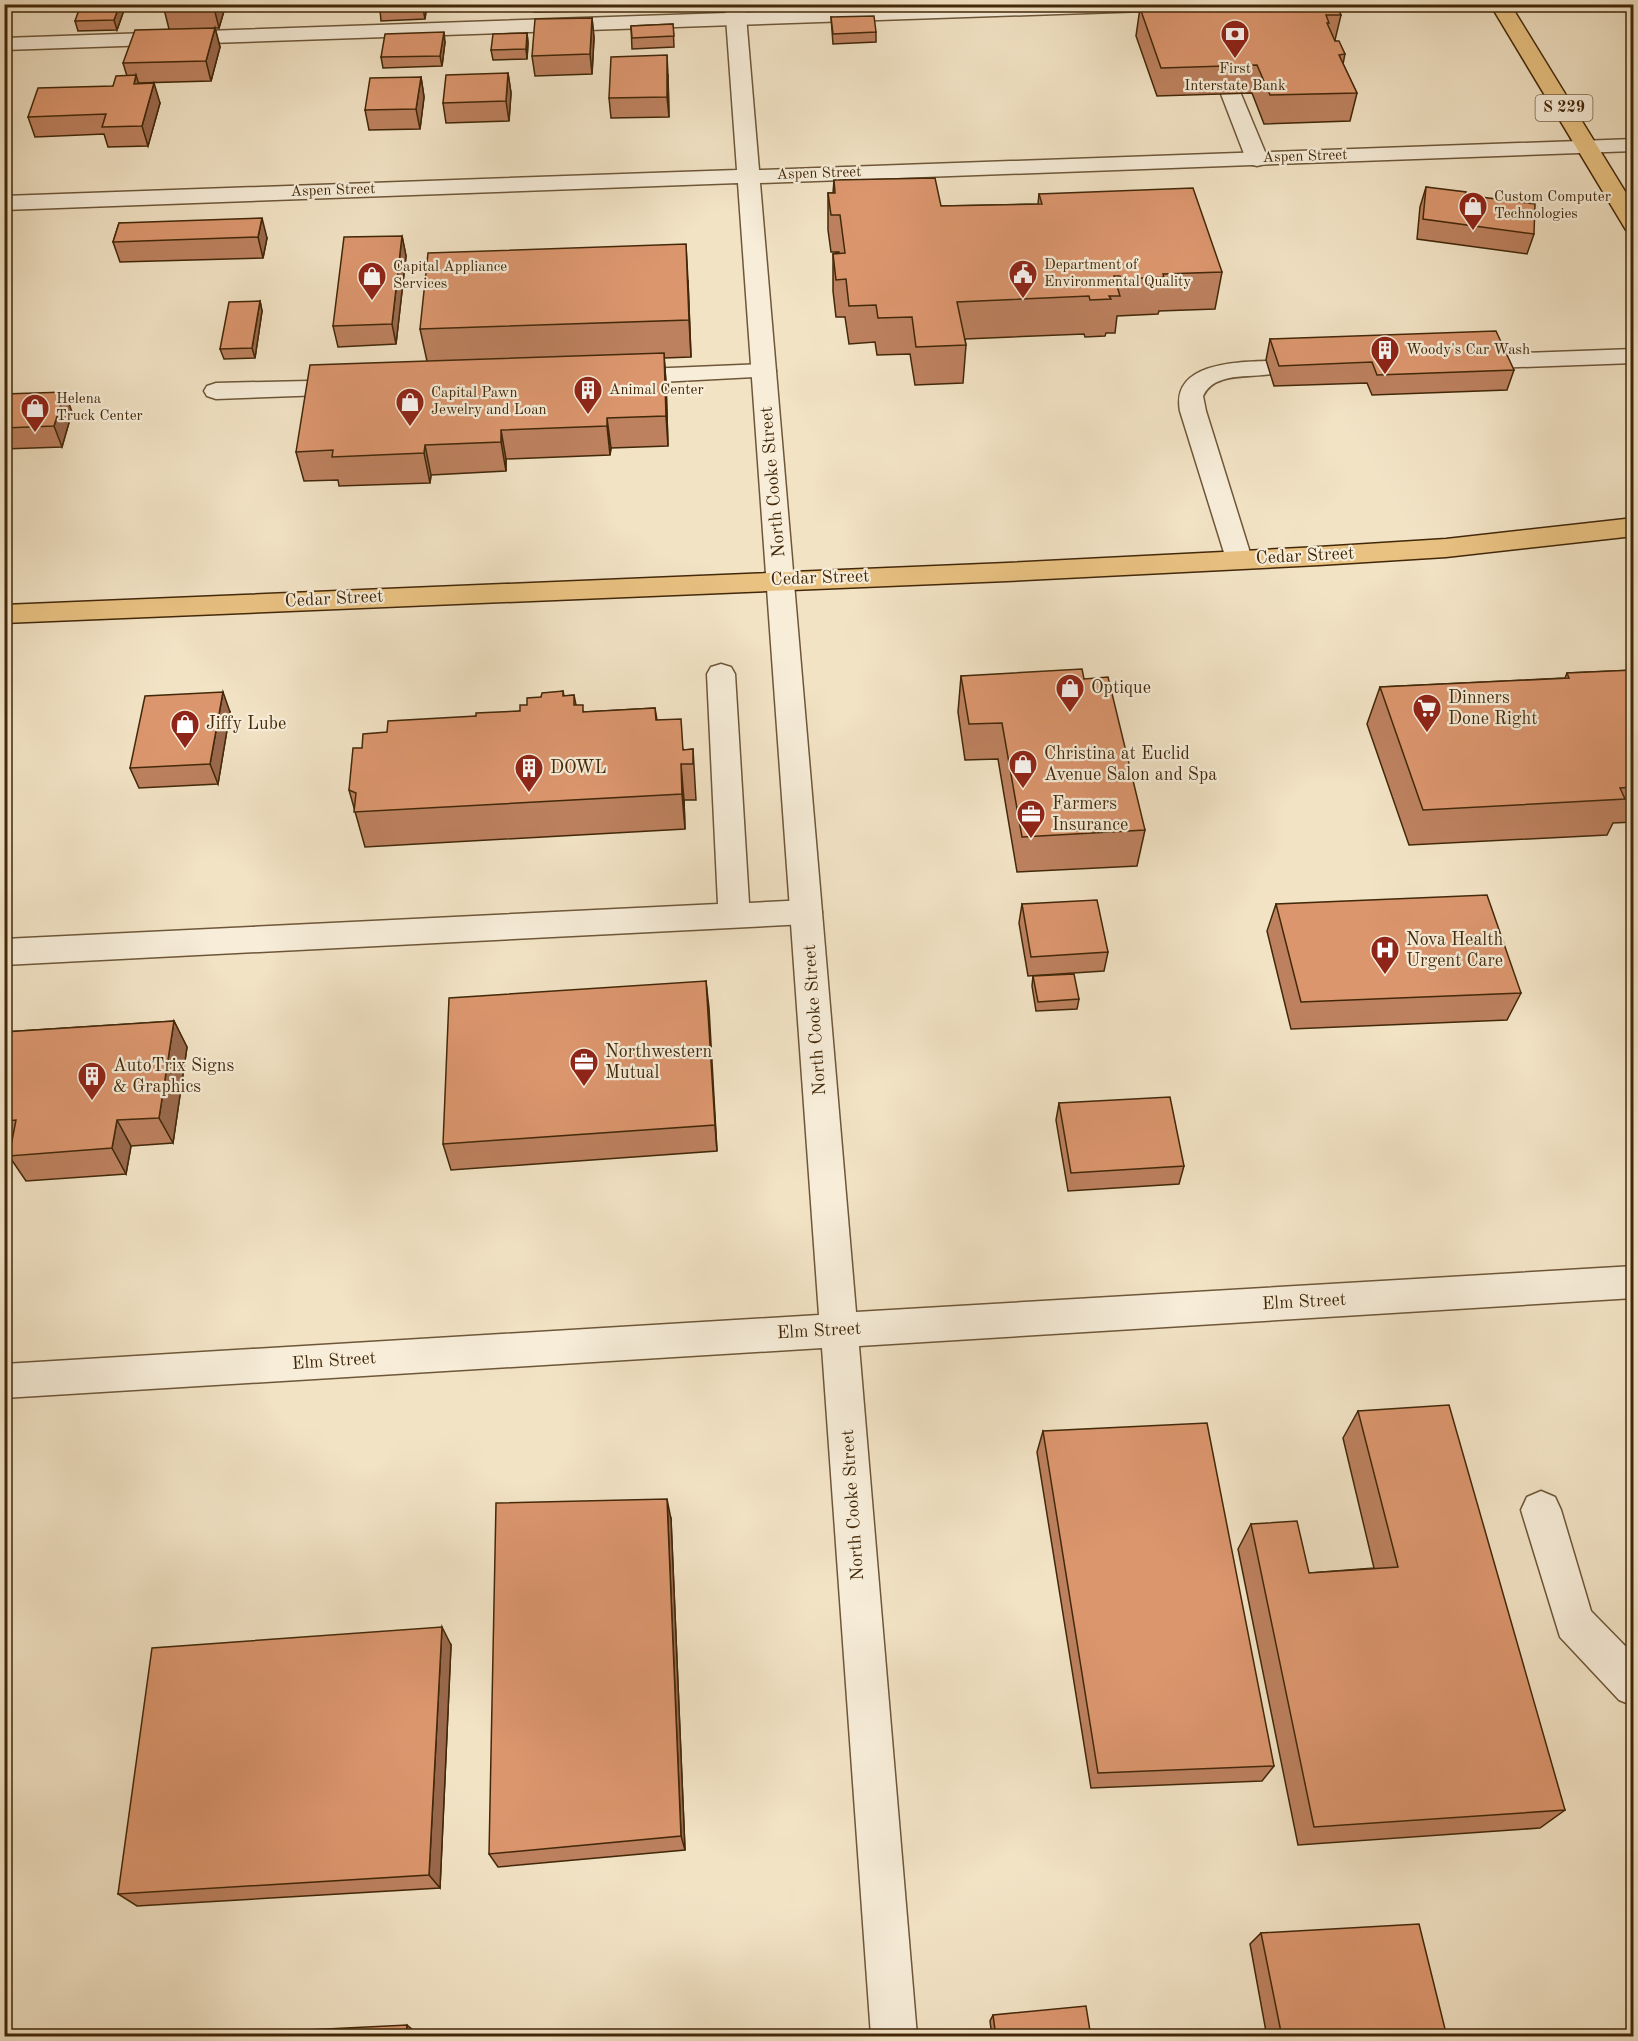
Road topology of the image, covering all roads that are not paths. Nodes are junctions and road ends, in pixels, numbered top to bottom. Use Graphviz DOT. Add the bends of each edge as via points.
graph roads {
  1 [pos="1175,4"];
  2 [pos="1500,4"];
  3 [pos="735,13"];
  4 [pos="4,44"];
  5 [pos="1231,94"];
  6 [pos="1634,145"];
  7 [pos="1588,147"];
  8 [pos="1257,159"];
  9 [pos="748,176"];
  10 [pos="4,203"];
  11 [pos="1634,225"];
  12 [pos="1634,356"];
  13 [pos="1493,361"];
  14 [pos="1268,368"];
  15 [pos="764,371"];
  16 [pos="599,378"];
  17 [pos="376,386"];
  18 [pos="216,391"];
  19 [pos="1634,527"];
  20 [pos="1239,559"];
  21 [pos="781,579"];
  22 [pos="4,614"];
  23 [pos="721,674"];
  24 [pos="806,912"];
  25 [pos="734,915"];
  26 [pos="4,952"];
  27 [pos="1634,1282"];
  28 [pos="839,1330"];
  29 [pos="4,1381"];
  30 [pos="1541,1510"];
  31 [pos="1634,1685"];
  32 [pos="894,2037"];
  1 -- 3 [label="street"];
  2 -- 7 [label="main road, S 229"];
  3 -- 4 [label="street"];
  3 -- 9 [label="street, North Cooke Street"];
  5 -- 8 [label="street"];
  6 -- 7 [label="street, Aspen Street"];
  7 -- 8 [label="street, Aspen Street"];
  7 -- 11 [label="main road, S 229"];
  8 -- 9 [label="street, Aspen Street"];
  9 -- 10 [label="street, Aspen Street"];
  9 -- 15 [label="street, North Cooke Street"];
  12 -- 13 [label="street"];
  14 -- 20 [label="street" via="1219,373 1199,382 1191,396"];
  15 -- 16 [label="street"];
  15 -- 21 [label="street, North Cooke Street"];
  17 -- 18 [label="street"];
  19 -- 20 [label="main road, Cedar Street" via="1446,548"];
  20 -- 21 [label="main road, Cedar Street"];
  21 -- 22 [label="main road, Cedar Street"];
  21 -- 24 [label="street, North Cooke Street"];
  23 -- 25 [label="street"];
  24 -- 25 [label="street"];
  24 -- 28 [label="street, North Cooke Street"];
  25 -- 26 [label="street"];
  27 -- 28 [label="street, Elm Street"];
  28 -- 29 [label="street, Elm Street"];
  28 -- 32 [label="street, North Cooke Street"];
  30 -- 31 [label="street" via="1574,1623"];
}
